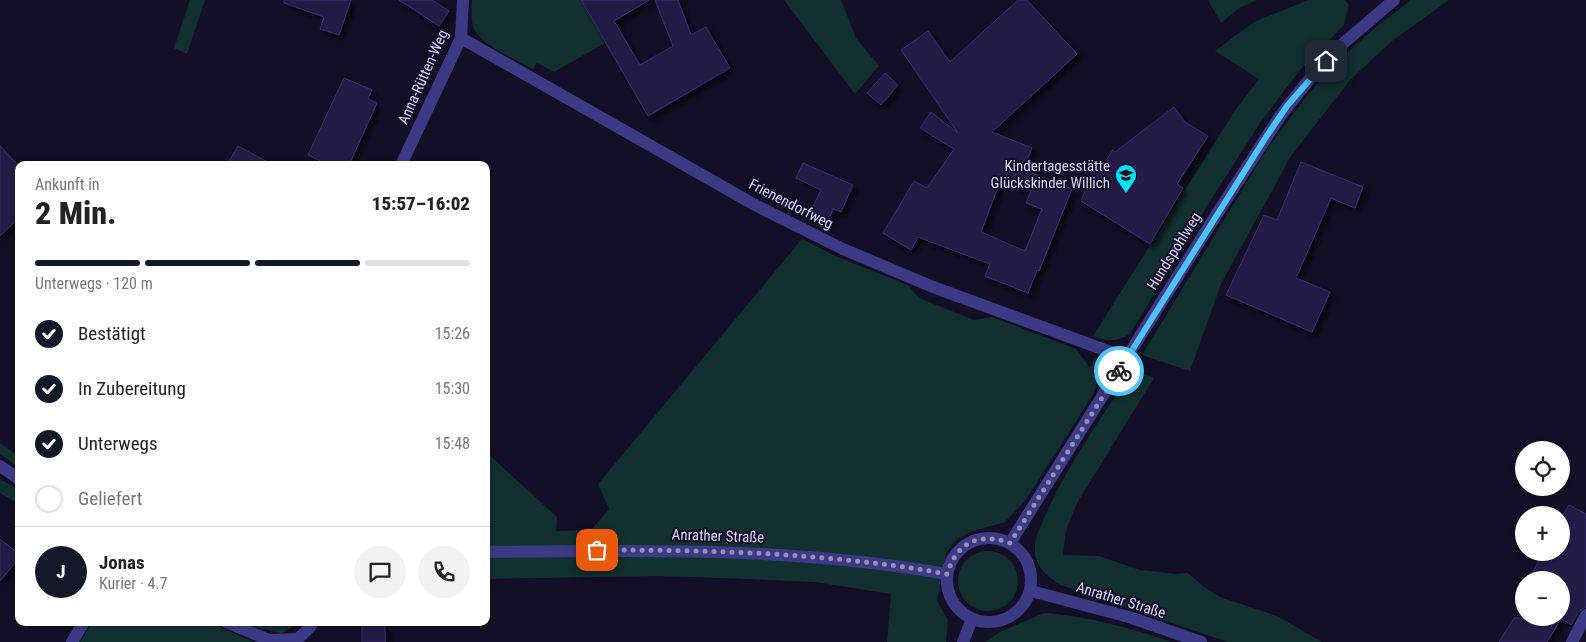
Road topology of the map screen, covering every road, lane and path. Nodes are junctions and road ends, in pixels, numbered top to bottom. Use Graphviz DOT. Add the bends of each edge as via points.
graph roads {
  1 [pos="463,0"];
  2 [pos="1394,0"];
  3 [pos="461,38"];
  4 [pos="403,161"];
  5 [pos="1127,358"];
  6 [pos="0,466"];
  7 [pos="15,476"];
  8 [pos="1010,543"];
  9 [pos="490,552"];
  10 [pos="947,574"];
  11 [pos="1031,591"];
  12 [pos="1586,615"];
  13 [pos="972,620"];
  14 [pos="82,626"];
  15 [pos="236,626"];
  16 [pos="311,626"];
  17 [pos="72,642"];
  18 [pos="963,642"];
  19 [pos="1201,642"];
  20 [pos="1572,642"];
  1 -- 3 [label="street, Anna-Rütten-Weg"];
  2 -- 5 [label="street, Hundspohlweg" via="1339,47 1281,115"];
  3 -- 4 [label="street, Anna-Rütten-Weg"];
  3 -- 5 [label="street, Frienendorfweg" via="755,205 843,249 933,287"];
  5 -- 8 [label="street, Hundspohlweg"];
  6 -- 7 [label="street"];
  8 -- 10 [label="street" via="997,538 970,542 951,561"];
  8 -- 11 [label="street" via="1028,562 1032,576"];
  9 -- 10 [label="street, Anrather Straße" via="724,551 867,561"];
  10 -- 13 [label="street" via="947,588 952,601"];
  11 -- 13 [label="street" via="1019,611 1009,618 997,622"];
  11 -- 19 [label="street, Anrather Straße" via="1129,617"];
  12 -- 20 [label="street"];
  13 -- 18 [label="street"];
  14 -- 17 [label="street"];
  15 -- 16 [label="street" via="269,640 298,640"];
}
